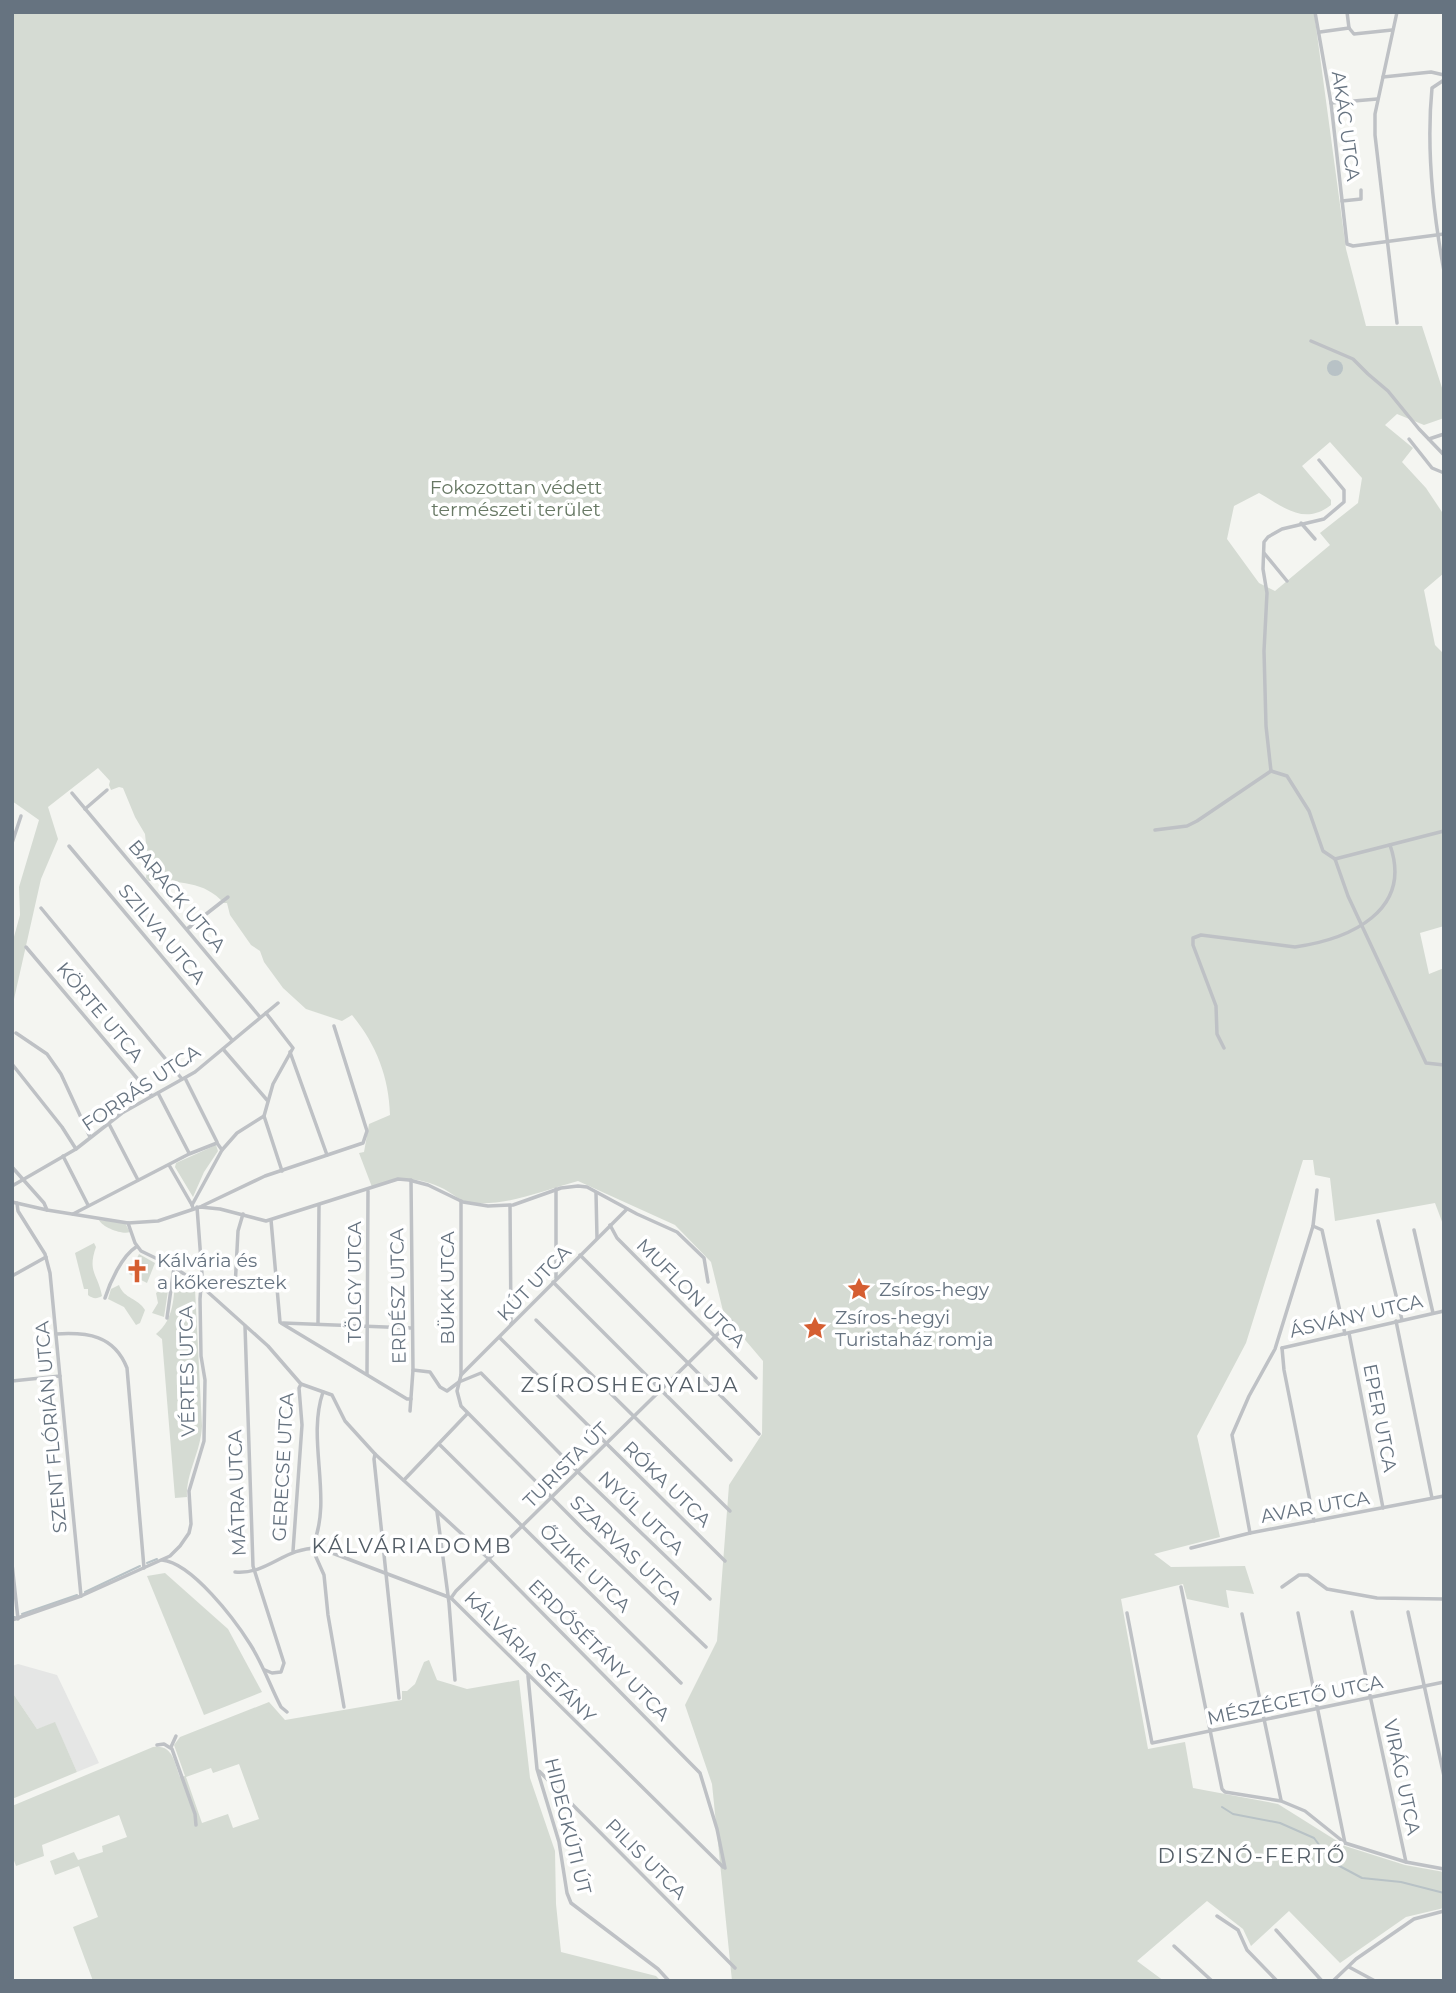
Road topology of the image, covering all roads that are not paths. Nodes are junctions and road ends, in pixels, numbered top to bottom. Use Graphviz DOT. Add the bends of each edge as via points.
graph roads {
  1 [pos="1315,12"];
  2 [pos="1347,12"];
  3 [pos="1396,12"];
  4 [pos="1349,28"];
  5 [pos="1392,30"];
  6 [pos="1318,33"];
  7 [pos="1383,77"];
  8 [pos="1444,77"];
  9 [pos="1378,99"];
  10 [pos="1331,103"];
  11 [pos="1361,190"];
  12 [pos="1342,201"];
  13 [pos="1441,234"];
  14 [pos="1387,241"];
  15 [pos="1444,271"];
  16 [pos="1397,323"];
  17 [pos="1311,341"];
  18 [pos="1444,434"];
  19 [pos="1409,439"];
  20 [pos="1429,439"];
  21 [pos="1444,455"];
  22 [pos="1319,460"];
  23 [pos="1444,473"];
  24 [pos="1301,523"];
  25 [pos="1315,540"];
  26 [pos="1263,551"];
  27 [pos="1287,581"];
  28 [pos="1271,771"];
  29 [pos="107,790"];
  30 [pos="72,793"];
  31 [pos="85,809"];
  32 [pos="21,816"];
  33 [pos="1155,830"];
  34 [pos="1444,831"];
  35 [pos="12,843"];
  36 [pos="1390,845"];
  37 [pos="69,846"];
  38 [pos="1335,859"];
  39 [pos="228,897"];
  40 [pos="41,908"];
  41 [pos="1364,926"];
  42 [pos="187,929"];
  43 [pos="26,947"];
  44 [pos="278,1003"];
  45 [pos="266,1013"];
  46 [pos="261,1017"];
  47 [pos="334,1026"];
  48 [pos="16,1033"];
  49 [pos="233,1040"];
  50 [pos="1224,1048"];
  51 [pos="223,1049"];
  52 [pos="292,1050"];
  53 [pos="12,1064"];
  54 [pos="1444,1065"];
  55 [pos="183,1079"];
  56 [pos="158,1093"];
  57 [pos="152,1096"];
  58 [pos="267,1100"];
  59 [pos="264,1116"];
  60 [pos="108,1122"];
  61 [pos="90,1138"];
  62 [pos="217,1143"];
  63 [pos="76,1149"];
  64 [pos="222,1150"];
  65 [pos="189,1154"];
  66 [pos="63,1156"];
  67 [pos="328,1156"];
  68 [pos="169,1164"];
  69 [pos="12,1167"];
  70 [pos="282,1171"];
  71 [pos="22,1180"];
  72 [pos="138,1180"];
  73 [pos="411,1180"];
  74 [pos="12,1186"];
  75 [pos="556,1189"];
  76 [pos="1317,1190"];
  77 [pos="368,1191"];
  78 [pos="596,1193"];
  79 [pos="461,1201"];
  80 [pos="14,1202"];
  81 [pos="88,1205"];
  82 [pos="319,1205"];
  83 [pos="510,1205"];
  84 [pos="195,1207"];
  85 [pos="626,1209"];
  86 [pos="47,1210"];
  87 [pos="243,1214"];
  88 [pos="73,1215"];
  89 [pos="271,1220"];
  90 [pos="1378,1221"];
  91 [pos="128,1223"];
  92 [pos="610,1225"];
  93 [pos="1313,1226"];
  94 [pos="1414,1230"];
  95 [pos="597,1238"];
  96 [pos="137,1246"];
  97 [pos="580,1255"];
  98 [pos="46,1257"];
  99 [pos="174,1267"];
  100 [pos="12,1275"];
  101 [pos="554,1280"];
  102 [pos="708,1282"];
  103 [pos="200,1285"];
  104 [pos="235,1288"];
  105 [pos="104,1298"];
  106 [pos="1444,1311"];
  107 [pos="1433,1313"];
  108 [pos="167,1318"];
  109 [pos="536,1320"];
  110 [pos="731,1321"];
  111 [pos="1399,1321"];
  112 [pos="281,1323"];
  113 [pos="318,1324"];
  114 [pos="511,1324"];
  115 [pos="246,1326"];
  116 [pos="368,1326"];
  117 [pos="412,1328"];
  118 [pos="1347,1333"];
  119 [pos="56,1334"];
  120 [pos="715,1337"];
  121 [pos="500,1338"];
  122 [pos="1282,1348"];
  123 [pos="1275,1349"];
  124 [pos="687,1364"];
  125 [pos="413,1370"];
  126 [pos="367,1374"];
  127 [pos="461,1375"];
  128 [pos="60,1376"];
  129 [pos="756,1378"];
  130 [pos="12,1381"];
  131 [pos="459,1382"];
  132 [pos="301,1384"];
  133 [pos="661,1391"];
  134 [pos="324,1392"];
  135 [pos="411,1399"];
  136 [pos="410,1410"];
  137 [pos="467,1414"];
  138 [pos="634,1417"];
  139 [pos="759,1434"];
  140 [pos="439,1444"];
  141 [pos="606,1445"];
  142 [pos="376,1454"];
  143 [pos="731,1460"];
  144 [pos="578,1472"];
  145 [pos="404,1480"];
  146 [pos="1444,1496"];
  147 [pos="552,1498"];
  148 [pos="1432,1498"];
  149 [pos="1383,1508"];
  150 [pos="436,1511"];
  151 [pos="730,1511"];
  152 [pos="1314,1521"];
  153 [pos="523,1527"];
  154 [pos="1250,1533"];
  155 [pos="312,1548"];
  156 [pos="1191,1548"];
  157 [pos="293,1551"];
  158 [pos="489,1559"];
  159 [pos="160,1560"];
  160 [pos="725,1561"];
  161 [pos="12,1564"];
  162 [pos="144,1567"];
  163 [pos="235,1572"];
  164 [pos="254,1572"];
  165 [pos="387,1574"];
  166 [pos="1181,1587"];
  167 [pos="1282,1587"];
  168 [pos="81,1596"];
  169 [pos="449,1598"];
  170 [pos="710,1599"];
  171 [pos="1444,1599"];
  172 [pos="1352,1612"];
  173 [pos="1408,1612"];
  174 [pos="1127,1613"];
  175 [pos="1298,1613"];
  176 [pos="1242,1614"];
  177 [pos="18,1619"];
  178 [pos="12,1620"];
  179 [pos="706,1647"];
  180 [pos="265,1670"];
  181 [pos="528,1674"];
  182 [pos="454,1680"];
  183 [pos="681,1682"];
  184 [pos="1444,1682"];
  185 [pos="1424,1686"];
  186 [pos="399,1698"];
  187 [pos="1370,1698"];
  188 [pos="344,1707"];
  189 [pos="1319,1709"];
  190 [pos="287,1712"];
  191 [pos="1265,1721"];
  192 [pos="1209,1732"];
  193 [pos="176,1736"];
  194 [pos="158,1745"];
  195 [pos="172,1749"];
  196 [pos="537,1769"];
  197 [pos="1444,1776"];
  198 [pos="1281,1801"];
  199 [pos="196,1825"];
  200 [pos="1346,1843"];
  201 [pos="1406,1862"];
  202 [pos="725,1868"];
  203 [pos="1444,1869"];
  204 [pos="1444,1911"];
  205 [pos="1217,1916"];
  206 [pos="1276,1930"];
  207 [pos="1174,1946"];
  208 [pos="1349,1966"];
  209 [pos="735,1968"];
  210 [pos="669,1981"];
  211 [pos="1212,1981"];
  212 [pos="1278,1981"];
  213 [pos="1322,1981"];
  214 [pos="1333,1981"];
  215 [pos="1375,1981"];
  1 -- 6 [label="street, AKÁC UTCA"];
  2 -- 4 [label="street"];
  3 -- 5 [label="street"];
  4 -- 5 [label="street" via="1354,34"];
  4 -- 6 [label="street"];
  5 -- 7 [label="street"];
  6 -- 10 [label="street, AKÁC UTCA"];
  7 -- 8 [label="street" via="1431,72"];
  7 -- 9 [label="street"];
  8 -- 13 [label="street" via="1432,88 1429,113"];
  9 -- 10 [label="street"];
  9 -- 14 [label="street" via="1375,135"];
  10 -- 12 [label="street, AKÁC UTCA"];
  11 -- 12 [label="street" via="1361,199"];
  12 -- 14 [label="street, AKÁC UTCA" via="1347,244"];
  13 -- 14 [label="street"];
  13 -- 15 [label="street"];
  14 -- 16 [label="street"];
  17 -- 20 [label="street" via="1353,359 1397,400"];
  18 -- 20 [label="street"];
  19 -- 23 [label="street" via="1432,468"];
  20 -- 21 [label="street"];
  22 -- 24 [label="street" via="1344,490 1345,500 1324,519"];
  24 -- 25 [label="street"];
  24 -- 26 [label="street" via="1268,537"];
  26 -- 27 [label="street"];
  26 -- 28 [label="street"];
  28 -- 33 [label="street" via="1197,821"];
  28 -- 38 [label="street" via="1290,779 1309,811 1323,851"];
  29 -- 31 [label="street"];
  30 -- 31 [label="street, BARACK UTCA"];
  31 -- 42 [label="street, BARACK UTCA"];
  32 -- 35 [label="street"];
  34 -- 36 [label="street"];
  36 -- 38 [label="street"];
  36 -- 41 [label="street" via="1395,867 1392,890 1381,911"];
  37 -- 49 [label="street, SZILVA UTCA"];
  38 -- 41 [label="street"];
  39 -- 42 [label="street"];
  40 -- 55 [label="street"];
  41 -- 50 [label="street" via="1295,947 1200,935 1193,938 1216,1006 1217,1034"];
  41 -- 54 [label="street" via="1426,1063"];
  42 -- 46 [label="street, BARACK UTCA"];
  43 -- 57 [label="street, KÖRTE UTCA"];
  44 -- 45 [label="street, FORRÁS UTCA"];
  45 -- 46 [label="street, FORRÁS UTCA"];
  45 -- 52 [label="street"];
  46 -- 49 [label="street, FORRÁS UTCA"];
  47 -- 67 [label="street" via="367,1131 360,1146"];
  48 -- 61 [label="street" via="47,1054"];
  49 -- 51 [label="street, FORRÁS UTCA"];
  51 -- 55 [label="street, FORRÁS UTCA"];
  51 -- 58 [label="street"];
  52 -- 58 [label="street"];
  52 -- 67 [label="street"];
  53 -- 63 [label="street"];
  55 -- 56 [label="street, FORRÁS UTCA"];
  55 -- 62 [label="street"];
  56 -- 57 [label="street, FORRÁS UTCA"];
  56 -- 65 [label="street"];
  57 -- 60 [label="street, FORRÁS UTCA"];
  58 -- 59 [label="street"];
  59 -- 64 [label="street" via="237,1133"];
  59 -- 70 [label="street"];
  60 -- 61 [label="street, FORRÁS UTCA"];
  60 -- 72 [label="street"];
  61 -- 63 [label="street, FORRÁS UTCA"];
  62 -- 64 [label="street"];
  62 -- 65 [label="street"];
  63 -- 66 [label="street, FORRÁS UTCA"];
  64 -- 84 [label="street"];
  65 -- 68 [label="street"];
  66 -- 71 [label="street, FORRÁS UTCA"];
  66 -- 81 [label="street"];
  67 -- 70 [label="street"];
  68 -- 72 [label="street"];
  68 -- 84 [label="street"];
  69 -- 71 [label="street"];
  70 -- 84 [label="street"];
  71 -- 74 [label="street, FORRÁS UTCA"];
  71 -- 86 [label="street"];
  72 -- 81 [label="street"];
  73 -- 77 [label="street" via="390,1181"];
  73 -- 79 [label="street"];
  73 -- 117 [label="street, ERDÉSZ UTCA"];
  75 -- 78 [label="street" via="578,1185"];
  75 -- 83 [label="street"];
  75 -- 101 [label="street"];
  76 -- 93 [label="street"];
  77 -- 82 [label="street"];
  77 -- 116 [label="street, TÖLGY UTCA"];
  78 -- 85 [label="street"];
  78 -- 95 [label="street"];
  79 -- 83 [label="street"];
  79 -- 127 [label="street, BÜKK UTCA"];
  80 -- 86 [label="street"];
  80 -- 98 [label="street"];
  81 -- 88 [label="street"];
  82 -- 89 [label="street"];
  82 -- 113 [label="street"];
  83 -- 114 [label="street"];
  84 -- 87 [label="street"];
  84 -- 91 [label="street" via="158,1221"];
  84 -- 103 [label="street, VÉRTES UTCA"];
  85 -- 92 [label="street, KÚT UTCA"];
  85 -- 102 [label="street" via="678,1233 704,1258"];
  86 -- 88 [label="street"];
  87 -- 89 [label="street"];
  87 -- 104 [label="street"];
  88 -- 91 [label="street"];
  89 -- 112 [label="street"];
  90 -- 111 [label="street"];
  91 -- 96 [label="street"];
  92 -- 95 [label="street, KÚT UTCA"];
  92 -- 120 [label="street, MUFLON UTCA" via="617,1238"];
  93 -- 118 [label="street, EPER UTCA" via="1322,1230"];
  93 -- 123 [label="street"];
  94 -- 107 [label="street"];
  95 -- 97 [label="street, KÚT UTCA"];
  96 -- 99 [label="street"];
  96 -- 105 [label="street"];
  97 -- 101 [label="street, KÚT UTCA"];
  97 -- 124 [label="street"];
  98 -- 100 [label="street"];
  98 -- 119 [label="street, SZENT FLÓRIÁN UTCA"];
  99 -- 103 [label="street"];
  99 -- 108 [label="street"];
  101 -- 114 [label="street, KÚT UTCA"];
  101 -- 133 [label="street"];
  103 -- 115 [label="street"];
  103 -- 159 [label="street, VÉRTES UTCA" via="204,1441 189,1490 189,1533 170,1556"];
  106 -- 107 [label="street, ÁSVÁNY UTCA"];
  107 -- 111 [label="street, ÁSVÁNY UTCA"];
  109 -- 138 [label="street"];
  110 -- 120 [label="street, TURISTA ÚT"];
  111 -- 118 [label="street, ÁSVÁNY UTCA"];
  111 -- 148 [label="street"];
  112 -- 113 [label="street"];
  112 -- 126 [label="street"];
  113 -- 116 [label="street"];
  114 -- 121 [label="street, KÚT UTCA"];
  115 -- 132 [label="street"];
  115 -- 164 [label="street, MÁTRA UTCA"];
  116 -- 117 [label="street"];
  116 -- 126 [label="street, TÖLGY UTCA"];
  117 -- 125 [label="street, ERDÉSZ UTCA"];
  118 -- 122 [label="street, ÁSVÁNY UTCA"];
  118 -- 149 [label="street, EPER UTCA"];
  119 -- 128 [label="street, SZENT FLÓRIÁN UTCA"];
  119 -- 162 [label="street" via="95,1336 116,1350 127,1368"];
  120 -- 124 [label="street, TURISTA ÚT"];
  120 -- 129 [label="street, MUFLON UTCA"];
  121 -- 127 [label="street, KÚT UTCA"];
  121 -- 141 [label="street, RÓKA UTCA"];
  122 -- 123 [label="street, ÁSVÁNY UTCA"];
  122 -- 152 [label="street"];
  123 -- 154 [label="street" via="1232,1435"];
  124 -- 133 [label="street, TURISTA ÚT"];
  124 -- 139 [label="street"];
  125 -- 131 [label="street" via="430,1372 443,1391"];
  125 -- 135 [label="street, ERDÉSZ UTCA"];
  126 -- 135 [label="street"];
  127 -- 131 [label="street"];
  128 -- 130 [label="street"];
  128 -- 168 [label="street, SZENT FLÓRIÁN UTCA"];
  131 -- 137 [label="street" via="457,1397"];
  131 -- 144 [label="street, NYÚL UTCA" via="481,1373"];
  132 -- 134 [label="street"];
  132 -- 157 [label="street, GERECSE UTCA"];
  133 -- 138 [label="street, TURISTA ÚT"];
  133 -- 143 [label="street"];
  134 -- 142 [label="street, ERDŐSÉTÁNY UTCA" via="335,1398 345,1421"];
  134 -- 155 [label="street, GERECSE UTCA" via="318,1420 321,1516"];
  135 -- 136 [label="street, ERDÉSZ UTCA"];
  137 -- 140 [label="street"];
  137 -- 147 [label="street, SZARVAS UTCA"];
  138 -- 141 [label="street, TURISTA ÚT"];
  138 -- 151 [label="street"];
  140 -- 145 [label="street"];
  140 -- 153 [label="street, ŐZIKE UTCA"];
  141 -- 144 [label="street, TURISTA ÚT"];
  141 -- 160 [label="street, RÓKA UTCA"];
  142 -- 145 [label="street, ERDŐSÉTÁNY UTCA"];
  142 -- 165 [label="street"];
  144 -- 147 [label="street, TURISTA ÚT"];
  144 -- 170 [label="street, NYÚL UTCA"];
  145 -- 150 [label="street, ERDŐSÉTÁNY UTCA"];
  146 -- 148 [label="street, AVAR UTCA"];
  147 -- 153 [label="street, TURISTA ÚT"];
  147 -- 179 [label="street, SZARVAS UTCA"];
  148 -- 149 [label="street, AVAR UTCA"];
  149 -- 152 [label="street, AVAR UTCA"];
  150 -- 158 [label="street, ERDŐSÉTÁNY UTCA"];
  150 -- 169 [label="street"];
  152 -- 154 [label="street, AVAR UTCA"];
  153 -- 158 [label="street, TURISTA ÚT"];
  153 -- 183 [label="street, ŐZIKE UTCA"];
  154 -- 156 [label="street, AVAR UTCA"];
  155 -- 157 [label="street, KÁLVÁRIA SÉTÁNY"];
  155 -- 165 [label="street, KÁLVÁRIA SÉTÁNY" via="329,1550"];
  155 -- 188 [label="street" via="324,1575"];
  157 -- 164 [label="street, KÁLVÁRIA SÉTÁNY"];
  158 -- 169 [label="street, TURISTA ÚT"];
  158 -- 202 [label="street, ERDŐSÉTÁNY UTCA" via="700,1773"];
  159 -- 162 [label="street, VÉRTES UTCA"];
  159 -- 180 [label="street" via="191,1574 221,1605"];
  161 -- 177 [label="street"];
  162 -- 168 [label="street, VÉRTES UTCA"];
  163 -- 164 [label="street, KÁLVÁRIA SÉTÁNY"];
  164 -- 180 [label="street, MÁTRA UTCA" via="284,1663 281,1672"];
  165 -- 169 [label="street, KÁLVÁRIA SÉTÁNY"];
  165 -- 186 [label="street"];
  166 -- 192 [label="street"];
  167 -- 171 [label="street" via="1308,1575 1326,1589 1377,1598"];
  168 -- 177 [label="street, VÉRTES UTCA"];
  169 -- 181 [label="street, KÁLVÁRIA SÉTÁNY"];
  169 -- 182 [label="street"];
  172 -- 187 [label="street, VIRÁG UTCA"];
  173 -- 185 [label="street"];
  174 -- 192 [label="street, MÉSZÉGETŐ UTCA" via="1152,1743"];
  175 -- 189 [label="street"];
  176 -- 191 [label="street"];
  177 -- 178 [label="street, VÉRTES UTCA"];
  180 -- 190 [label="street"];
  181 -- 196 [label="street, HIDEGKÚTI ÚT"];
  181 -- 202 [label="street, KÁLVÁRIA SÉTÁNY"];
  184 -- 185 [label="street, MÉSZÉGETŐ UTCA"];
  185 -- 187 [label="street, MÉSZÉGETŐ UTCA"];
  185 -- 197 [label="street"];
  187 -- 189 [label="street, MÉSZÉGETŐ UTCA"];
  187 -- 201 [label="street, VIRÁG UTCA"];
  189 -- 191 [label="street, MÉSZÉGETŐ UTCA"];
  189 -- 200 [label="street"];
  191 -- 192 [label="street, MÉSZÉGETŐ UTCA"];
  191 -- 198 [label="street"];
  192 -- 198 [label="street" via="1225,1793"];
  193 -- 195 [label="street"];
  194 -- 195 [label="street"];
  195 -- 199 [label="street"];
  196 -- 209 [label="street, PILIS UTCA"];
  196 -- 210 [label="street, HIDEGKÚTI ÚT" via="571,1903"];
  198 -- 200 [label="street" via="1317,1818"];
  200 -- 201 [label="street"];
  201 -- 203 [label="street"];
  204 -- 208 [label="street" via="1413,1919"];
  205 -- 212 [label="street" via="1238,1930 1247,1950"];
  206 -- 213 [label="street"];
  207 -- 211 [label="street"];
  208 -- 214 [label="street"];
  208 -- 215 [label="street"];
}
